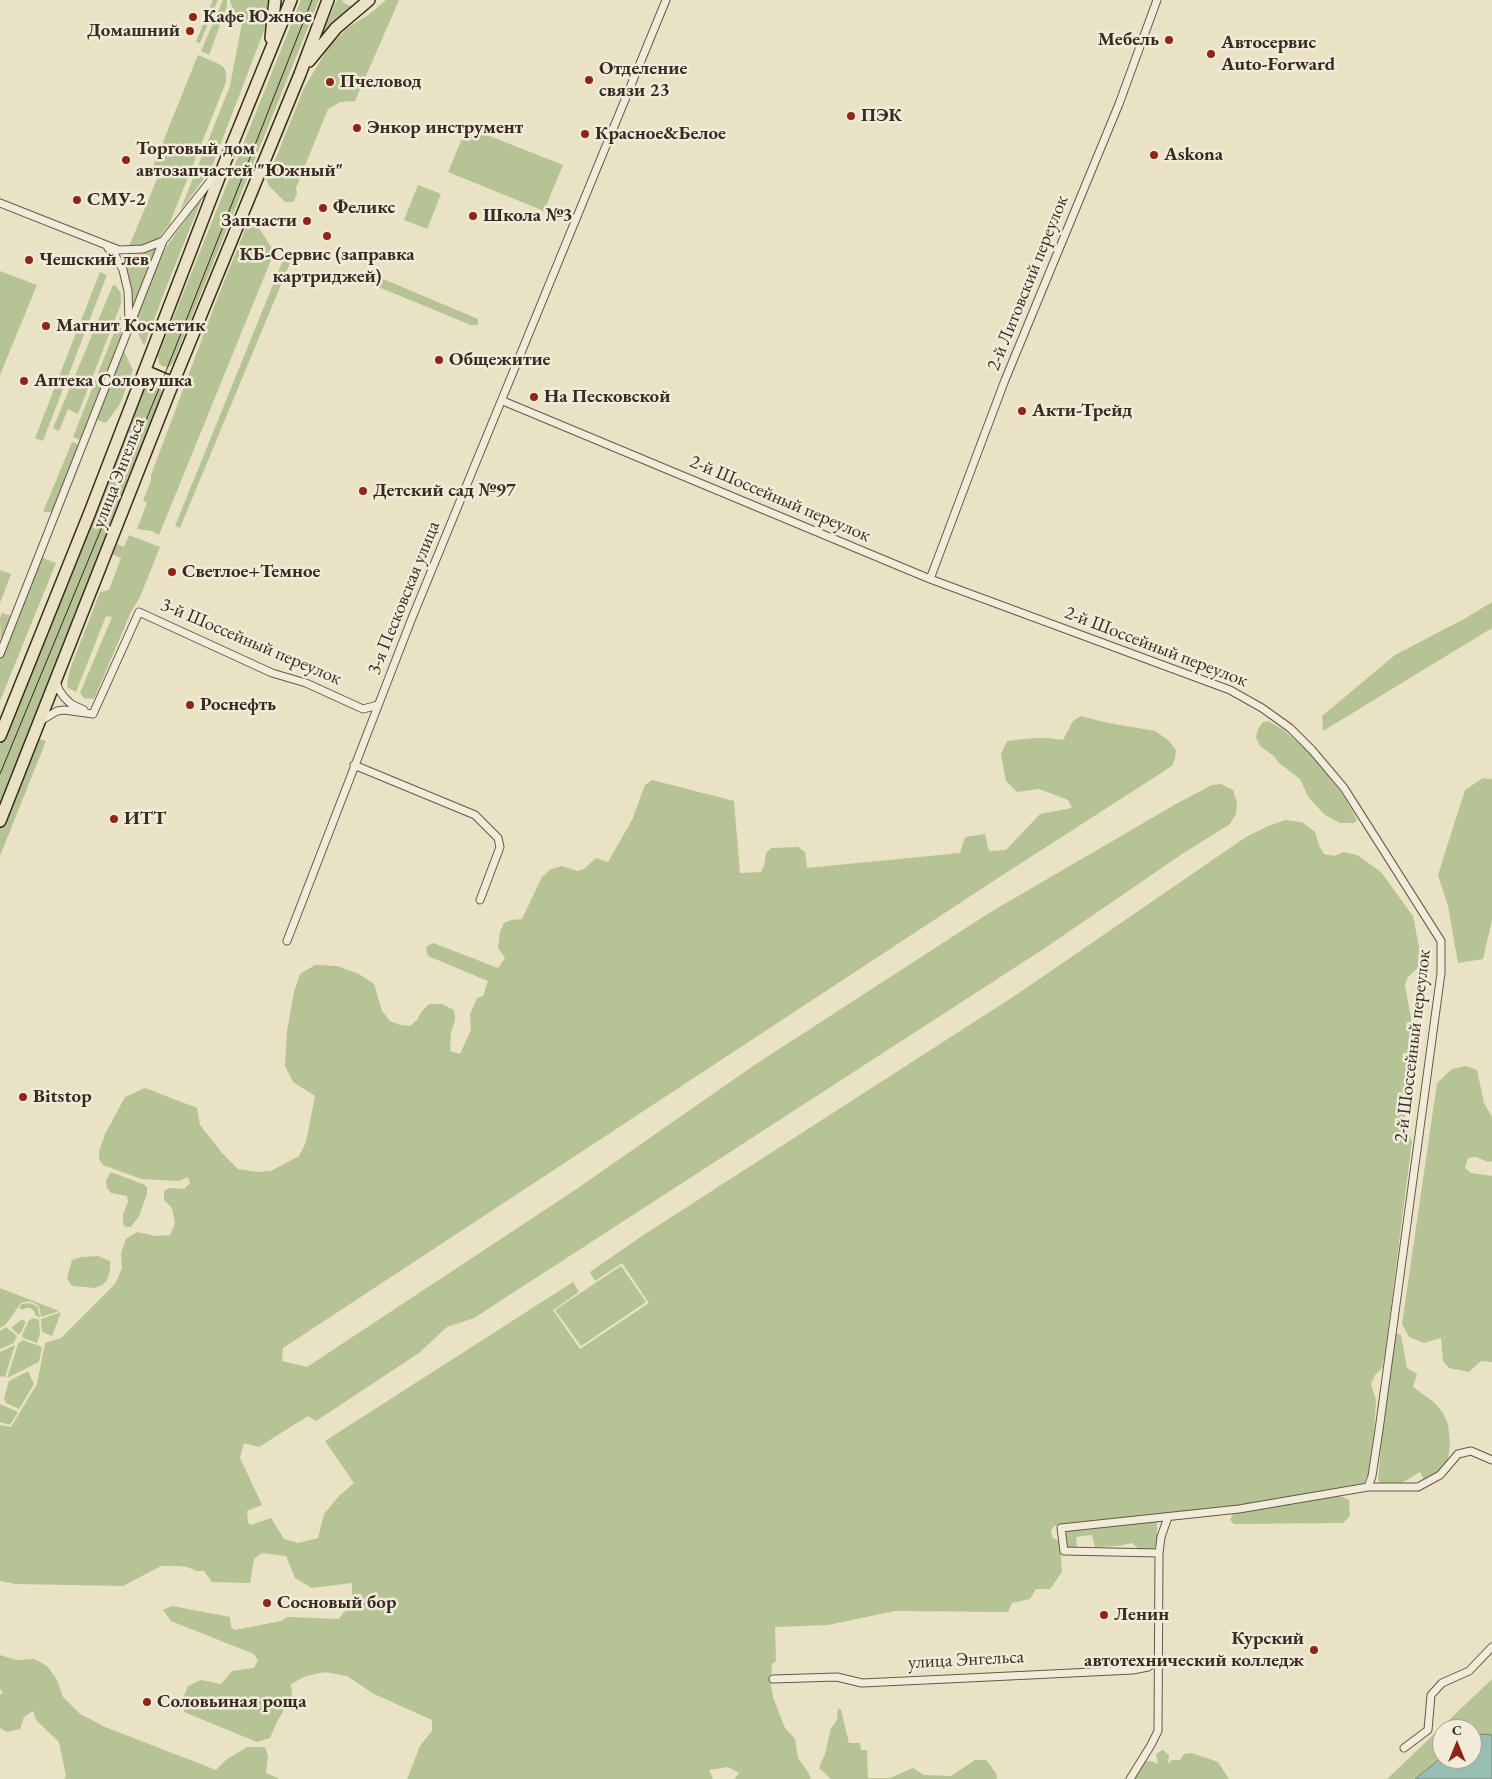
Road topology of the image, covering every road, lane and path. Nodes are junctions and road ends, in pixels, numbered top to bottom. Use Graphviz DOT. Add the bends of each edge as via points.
graph roads {
  1 [pos="275,0"];
  2 [pos="291,0"];
  3 [pos="328,0"];
  4 [pos="369,0"];
  5 [pos="666,0"];
  6 [pos="1157,0"];
  7 [pos="264,64"];
  8 [pos="300,74"];
  9 [pos="225,162"];
  10 [pos="0,203"];
  11 [pos="163,241"];
  12 [pos="106,246"];
  13 [pos="129,327"];
  14 [pos="145,371"];
  15 [pos="174,383"];
  16 [pos="503,400"];
  17 [pos="930,579"];
  18 [pos="0,654"];
  19 [pos="56,681"];
  20 [pos="378,706"];
  21 [pos="93,714"];
  22 [pos="40,721"];
  23 [pos="0,736"];
  24 [pos="354,765"];
  25 [pos="0,821"];
  26 [pos="480,900"];
  27 [pos="287,940"];
  28 [pos="1492,1460"];
  29 [pos="1368,1487"];
  30 [pos="1168,1517"];
  31 [pos="1159,1554"];
  32 [pos="1492,1647"];
  33 [pos="1159,1660"];
  34 [pos="773,1680"];
  35 [pos="1404,1748"];
  36 [pos="1130,1779"];
  1 -- 7 [label="main road" via="273,27"];
  2 -- 7 [label="main road, улица Энгельса"];
  3 -- 8 [label="main road, улица Энгельса"];
  4 -- 8 [label="main road" via="336,28"];
  5 -- 16 [label="street, 3-я Песковская улица"];
  6 -- 17 [label="street, 2-й Литовский переулок"];
  7 -- 9 [label="main road, улица Энгельса"];
  8 -- 15 [label="main road, улица Энгельса"];
  9 -- 11 [label="street"];
  9 -- 14 [label="main road, улица Энгельса"];
  10 -- 12 [label="street"];
  11 -- 12 [label="street" via="136,251"];
  11 -- 13 [label="street"];
  12 -- 13 [label="street" via="123,270 128,291"];
  13 -- 18 [label="street"];
  14 -- 15 [label="main road"];
  14 -- 23 [label="main road, улица Энгельса"];
  15 -- 19 [label="main road, улица Энгельса"];
  16 -- 17 [label="street, 2-й Шоссейный переулок"];
  16 -- 20 [label="street, 3-я Песковская улица"];
  17 -- 29 [label="street, 2-й Шоссейный переулок" via="1230,690 1262,708 1290,728 1344,788 1441,940 1440,983"];
  19 -- 21 [label="street" via="71,704"];
  19 -- 22 [label="main road, улица Энгельса"];
  20 -- 21 [label="street, 3-й Шоссейный переулок" via="363,709 139,612"];
  20 -- 24 [label="street, 3-я Песковская улица"];
  21 -- 22 [label="street" via="64,710"];
  22 -- 25 [label="main road, улица Энгельса"];
  24 -- 26 [label="street" via="475,815 498,838 500,847"];
  24 -- 27 [label="street, 3-я Песковская улица"];
  28 -- 29 [label="street" via="1471,1450 1458,1454 1440,1475 1418,1488"];
  29 -- 30 [label="street" via="1239,1509"];
  30 -- 31 [label="street"];
  30 -- 31 [label="street" via="1061,1528 1064,1551"];
  31 -- 33 [label="street"];
  32 -- 35 [label="street" via="1469,1671 1442,1683 1432,1695 1428,1730"];
  33 -- 34 [label="street, улица Энгельса" via="1148,1667 1133,1670 862,1683 836,1677"];
  33 -- 36 [label="street" via="1158,1731"];
}
